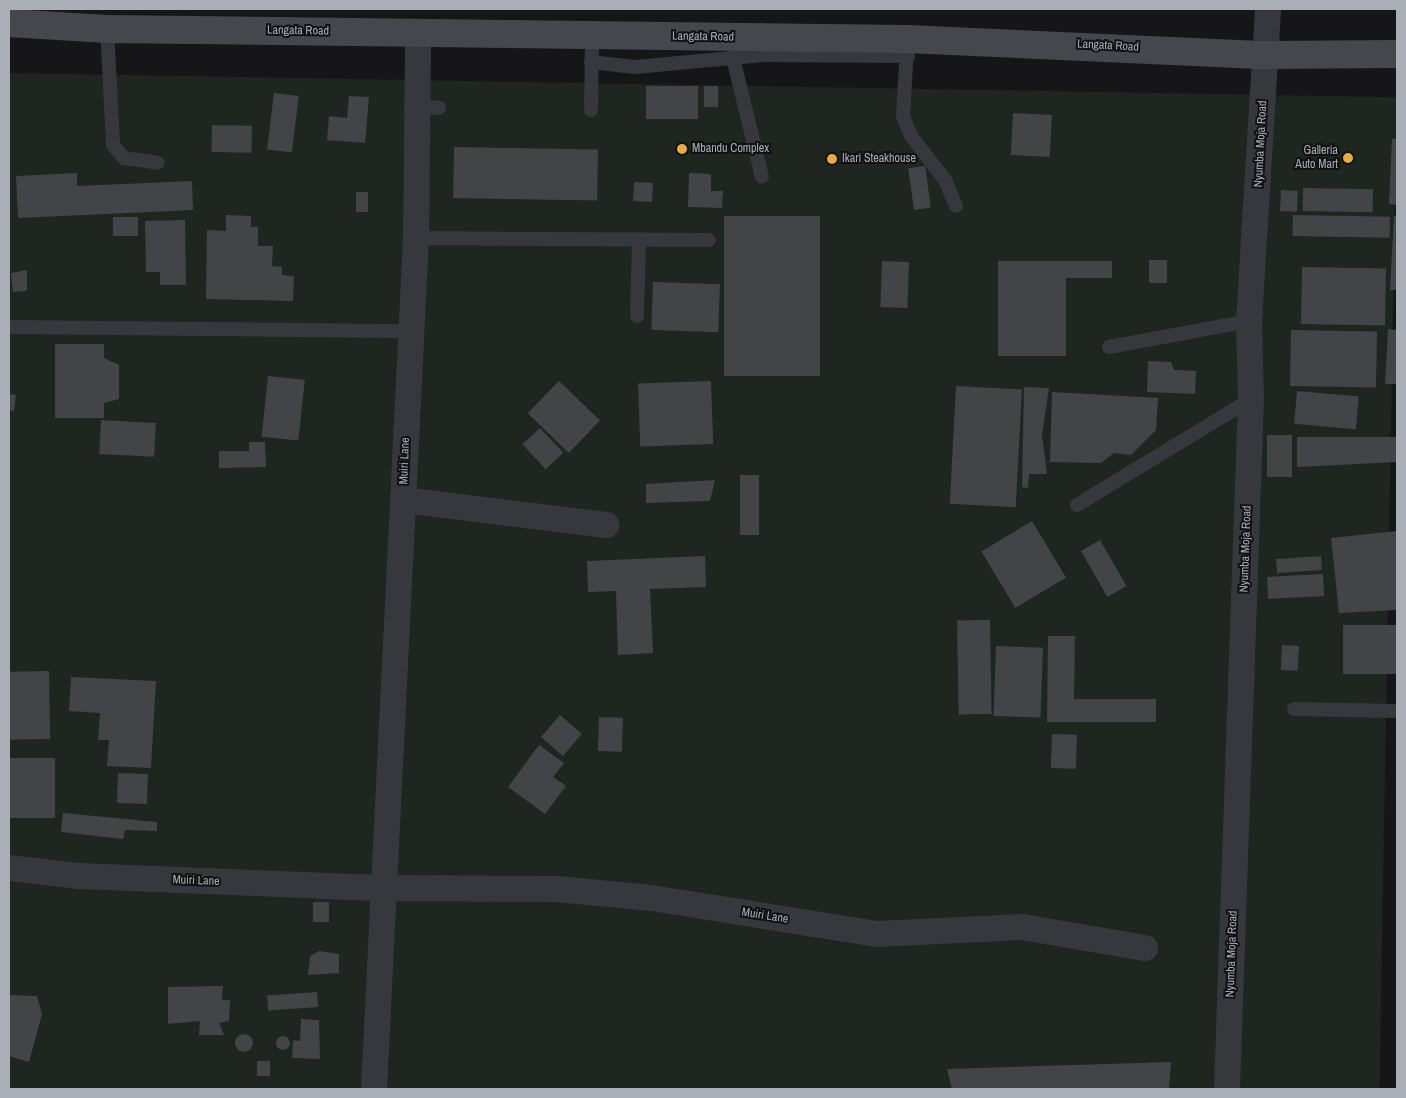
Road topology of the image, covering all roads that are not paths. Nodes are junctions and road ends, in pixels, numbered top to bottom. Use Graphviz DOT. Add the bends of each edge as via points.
graph roads {
  1 [pos="1268,9"];
  2 [pos="9,23"];
  3 [pos="107,29"];
  4 [pos="418,33"];
  5 [pos="592,35"];
  6 [pos="907,48"];
  7 [pos="1397,54"];
  8 [pos="1266,55"];
  9 [pos="733,58"];
  10 [pos="591,62"];
  11 [pos="591,110"];
  12 [pos="158,163"];
  13 [pos="762,177"];
  14 [pos="956,206"];
  15 [pos="416,238"];
  16 [pos="639,239"];
  17 [pos="709,240"];
  18 [pos="636,316"];
  19 [pos="1249,321"];
  20 [pos="9,327"];
  21 [pos="409,331"];
  22 [pos="1109,347"];
  23 [pos="1251,399"];
  24 [pos="403,500"];
  25 [pos="1077,504"];
  26 [pos="606,525"];
  27 [pos="1294,709"];
  28 [pos="1397,711"];
  29 [pos="9,868"];
  30 [pos="383,888"];
  31 [pos="1145,948"];
  32 [pos="374,1089"];
  33 [pos="1227,1089"];
  1 -- 8 [label="street, Nyumba Moja Road"];
  2 -- 3 [label="main road, Langata Road"];
  3 -- 4 [label="main road, Langata Road"];
  3 -- 12 [label="lane" via="113,145 124,158"];
  4 -- 5 [label="main road, Langata Road"];
  4 -- 15 [label="street, Muiri Lane" via="427,108"];
  5 -- 6 [label="main road, Langata Road"];
  5 -- 10 [label="lane"];
  6 -- 8 [label="main road, Langata Road"];
  6 -- 9 [label="lane"];
  6 -- 14 [label="lane" via="903,116 911,136 945,180"];
  7 -- 8 [label="main road, Langata Road"];
  8 -- 19 [label="street, Nyumba Moja Road"];
  9 -- 10 [label="lane" via="636,67"];
  9 -- 13 [label="lane"];
  10 -- 11 [label="lane"];
  15 -- 16 [label="lane"];
  15 -- 21 [label="street, Muiri Lane"];
  16 -- 17 [label="lane"];
  16 -- 18 [label="lane"];
  19 -- 22 [label="lane"];
  19 -- 23 [label="street, Nyumba Moja Road"];
  20 -- 21 [label="lane"];
  21 -- 24 [label="street, Muiri Lane"];
  23 -- 25 [label="lane"];
  23 -- 33 [label="street, Nyumba Moja Road"];
  24 -- 26 [label="street"];
  24 -- 30 [label="street, Muiri Lane"];
  27 -- 28 [label="lane"];
  29 -- 30 [label="street, Muiri Lane" via="79,876"];
  30 -- 31 [label="street, Muiri Lane" via="557,889 652,898 876,934 1022,926"];
  30 -- 32 [label="street, Muiri Lane"];
}
